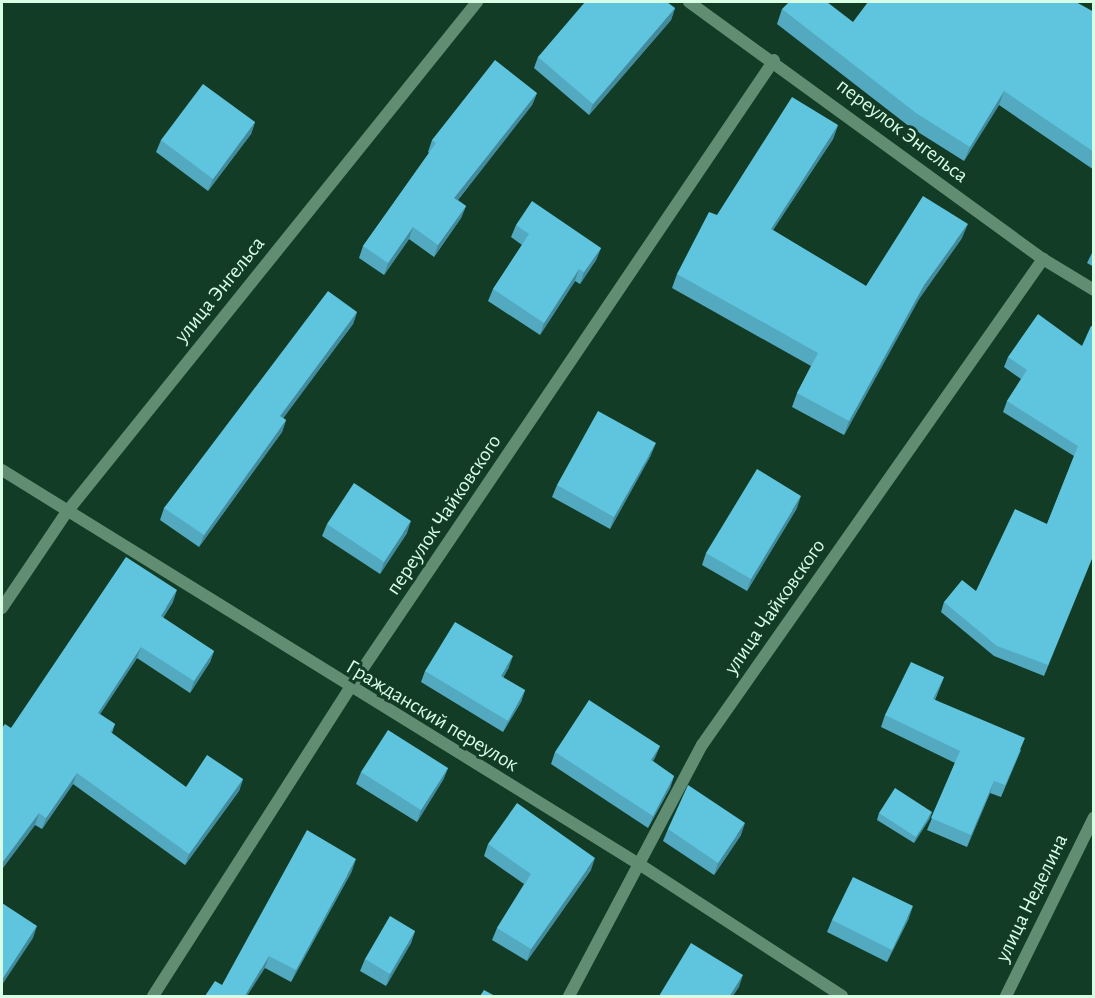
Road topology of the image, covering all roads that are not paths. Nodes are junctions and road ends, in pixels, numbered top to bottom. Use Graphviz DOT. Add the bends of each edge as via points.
graph roads {
  1 [pos="477,2"];
  2 [pos="689,2"];
  3 [pos="774,60"];
  4 [pos="1042,259"];
  5 [pos="1094,290"];
  6 [pos="2,470"];
  7 [pos="66,513"];
  8 [pos="2,608"];
  9 [pos="349,690"];
  10 [pos="1094,817"];
  11 [pos="639,864"];
  12 [pos="153,996"];
  13 [pos="569,996"];
  14 [pos="842,996"];
  15 [pos="1006,996"];
  1 -- 7 [label="street, улица Энгельса"];
  2 -- 3 [label="street, переулок Энгельса"];
  3 -- 4 [label="street, переулок Энгельса"];
  3 -- 9 [label="street, переулок Чайковского"];
  4 -- 5 [label="street, переулок Энгельса"];
  4 -- 11 [label="street, улица Чайковского" via="702,745"];
  6 -- 7 [label="street, Гражданский переулок"];
  7 -- 8 [label="street, улица Энгельса"];
  7 -- 9 [label="street, Гражданский переулок"];
  9 -- 11 [label="street, Гражданский переулок"];
  9 -- 12 [label="street, переулок Чайковского"];
  10 -- 15 [label="street, улица Неделина"];
  11 -- 13 [label="street, улица Чайковского"];
  11 -- 14 [label="street, Гражданский переулок"];
}
